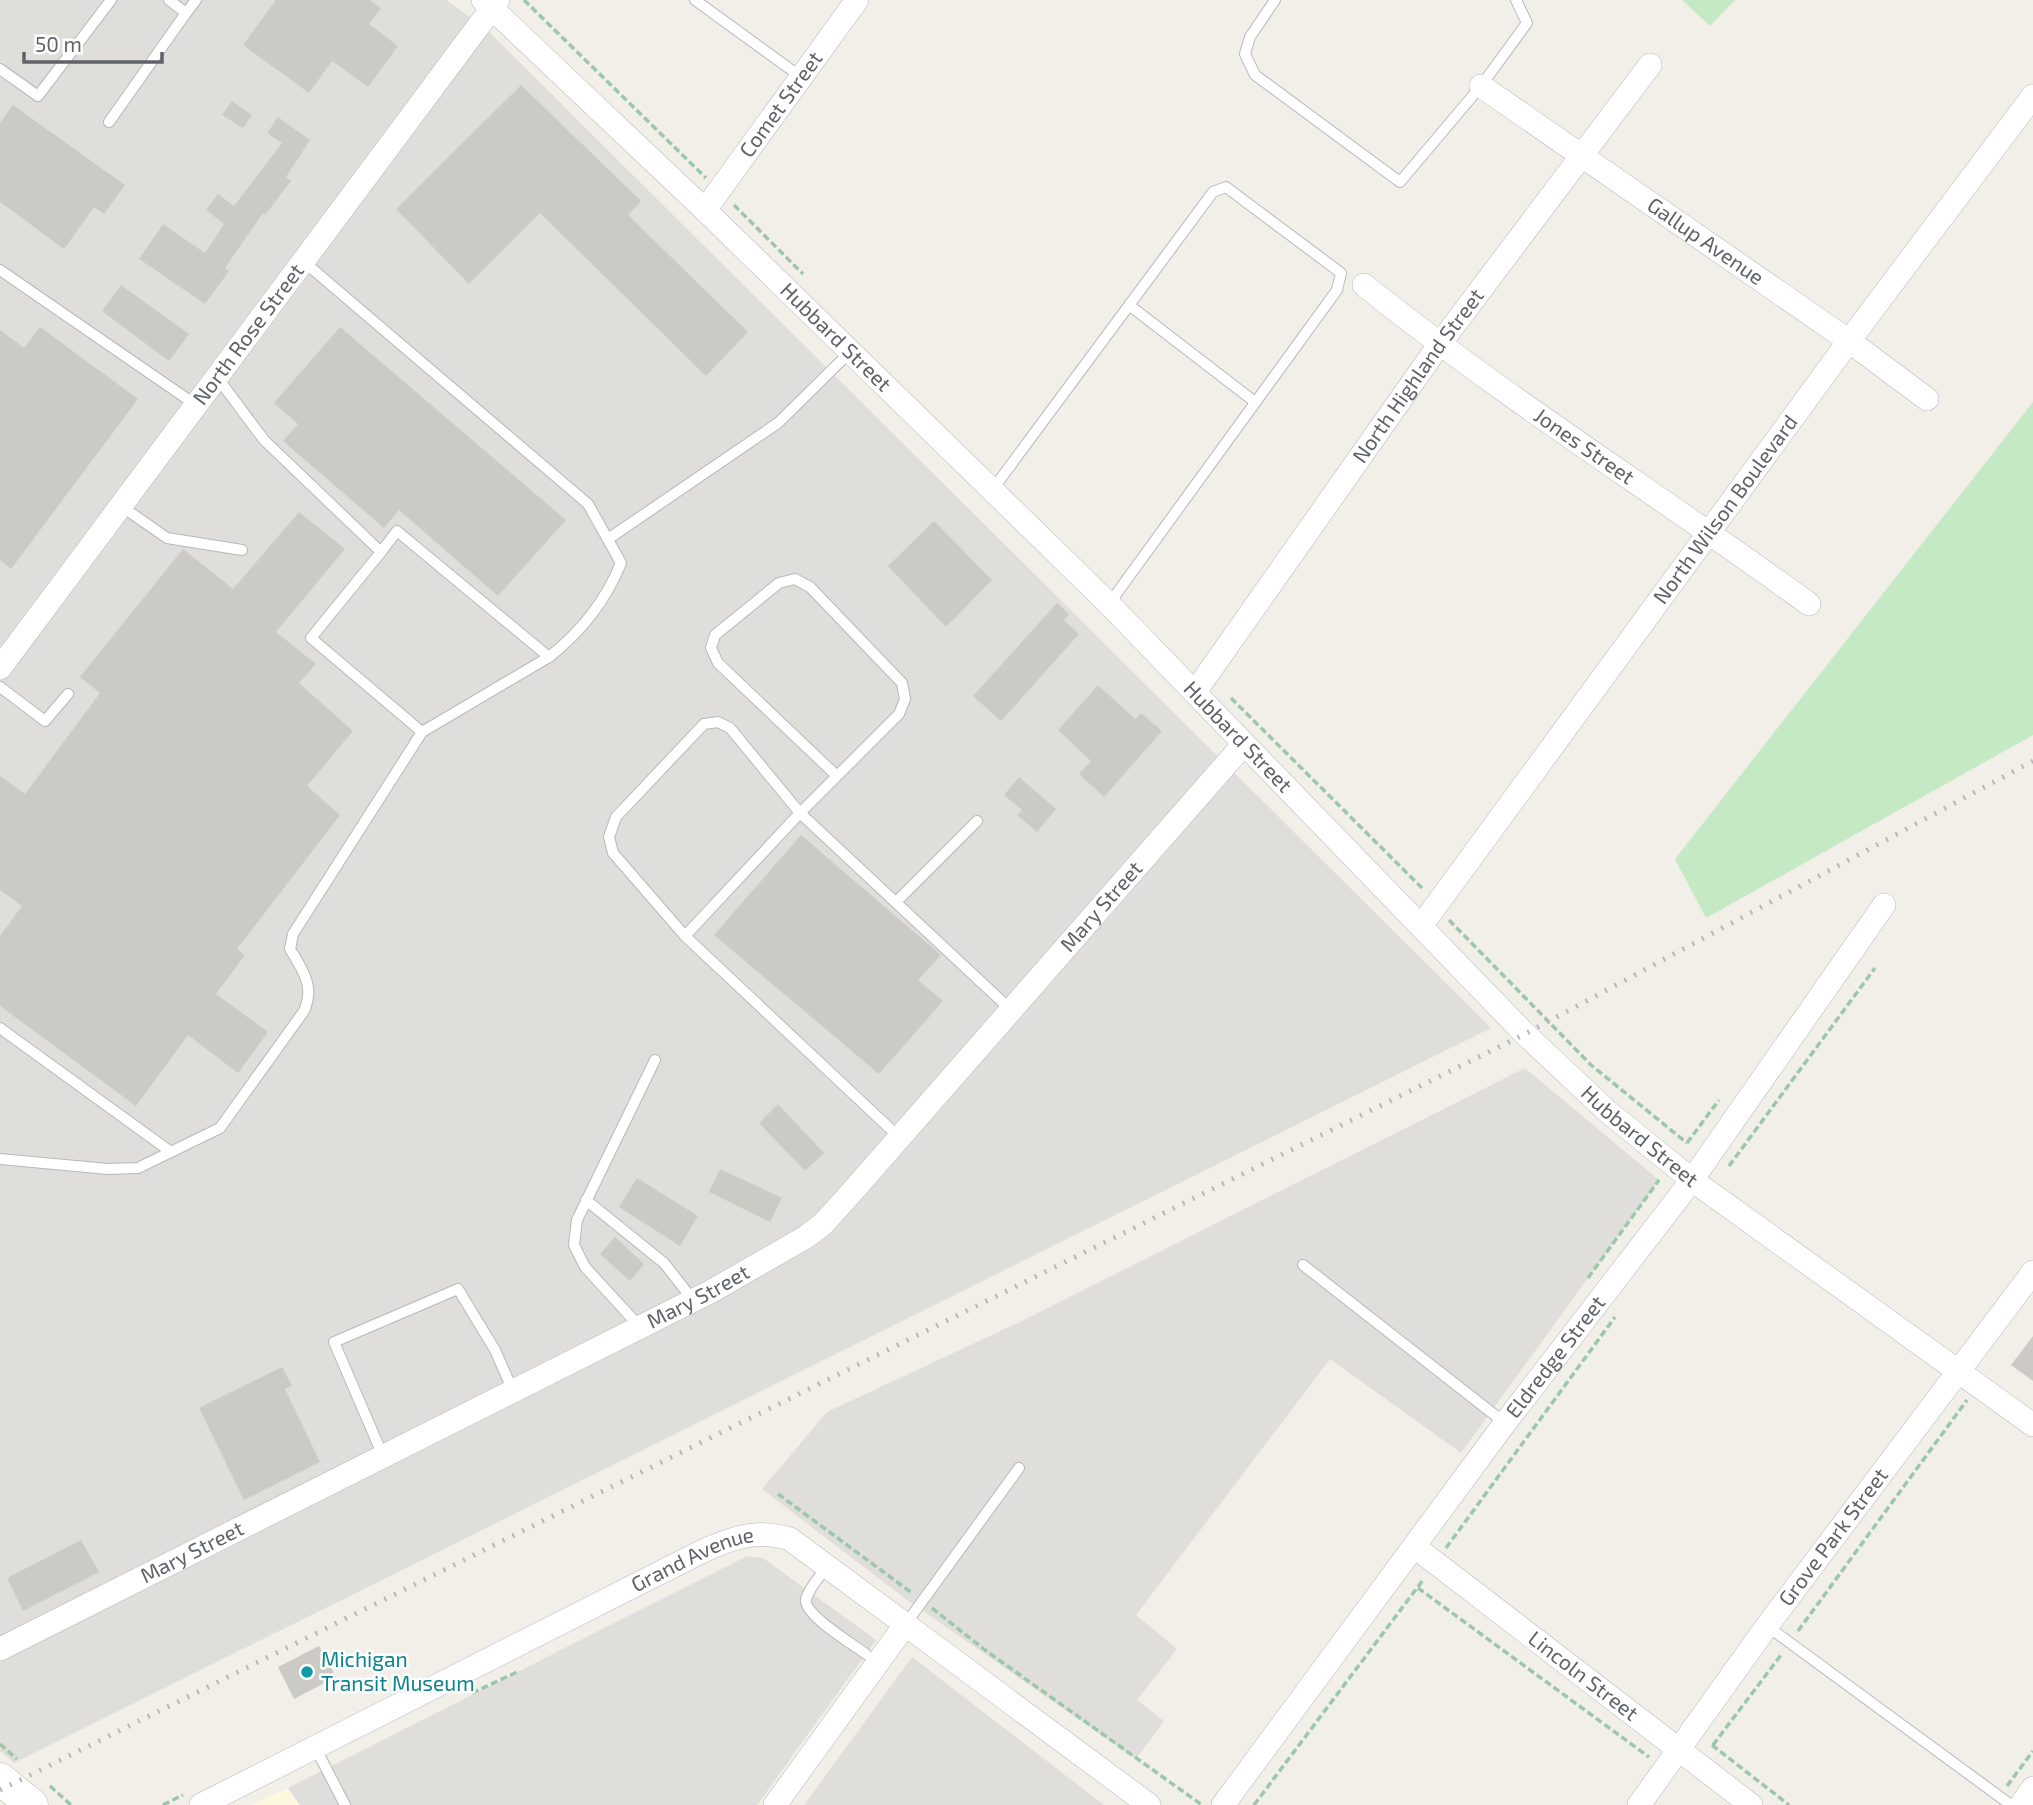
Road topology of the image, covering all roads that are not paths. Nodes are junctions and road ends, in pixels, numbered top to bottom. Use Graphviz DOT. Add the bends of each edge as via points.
graph roads {
  1 [pos="111,0"];
  2 [pos="169,0"];
  3 [pos="196,0"];
  4 [pos="695,0"];
  5 [pos="857,0"];
  6 [pos="1275,0"];
  7 [pos="1516,0"];
  8 [pos="491,2"];
  9 [pos="186,13"];
  10 [pos="1650,65"];
  11 [pos="0,69"];
  12 [pos="801,77"];
  13 [pos="1481,86"];
  14 [pos="2033,96"];
  15 [pos="109,122"];
  16 [pos="1580,155"];
  17 [pos="705,209"];
  18 [pos="303,261"];
  19 [pos="0,270"];
  20 [pos="1364,285"];
  21 [pos="1129,305"];
  22 [pos="1849,341"];
  23 [pos="1438,345"];
  24 [pos="850,352"];
  25 [pos="217,377"];
  26 [pos="1927,399"];
  27 [pos="1255,402"];
  28 [pos="196,405"];
  29 [pos="993,489"];
  30 [pos="121,506"];
  31 [pos="1710,531"];
  32 [pos="608,539"];
  33 [pos="242,550"];
  34 [pos="381,551"];
  35 [pos="1109,604"];
  36 [pos="1809,604"];
  37 [pos="549,657"];
  38 [pos="0,668"];
  39 [pos="0,687"];
  40 [pos="1195,692"];
  41 [pos="68,694"];
  42 [pos="422,732"];
  43 [pos="1244,744"];
  44 [pos="837,776"];
  45 [pos="800,813"];
  46 [pos="977,821"];
  47 [pos="896,902"];
  48 [pos="1884,905"];
  49 [pos="1422,926"];
  50 [pos="685,936"];
  51 [pos="1011,1010"];
  52 [pos="0,1028"];
  53 [pos="655,1060"];
  54 [pos="900,1138"];
  55 [pos="171,1152"];
  56 [pos="0,1159"];
  57 [pos="1700,1185"];
  58 [pos="586,1199"];
  59 [pos="1303,1265"];
  60 [pos="2033,1272"];
  61 [pos="693,1300"];
  62 [pos="640,1327"];
  63 [pos="1960,1370"];
  64 [pos="513,1391"];
  65 [pos="1505,1423"];
  66 [pos="2033,1425"];
  67 [pos="383,1456"];
  68 [pos="1019,1468"];
  69 [pos="1415,1547"];
  70 [pos="827,1566"];
  71 [pos="905,1625"];
  72 [pos="1767,1626"];
  73 [pos="0,1648"];
  74 [pos="866,1654"];
  75 [pos="315,1747"];
  76 [pos="1671,1760"];
  77 [pos="0,1779"];
  78 [pos="2033,1788"];
  79 [pos="32,1805"];
  80 [pos="201,1805"];
  81 [pos="345,1805"];
  82 [pos="775,1805"];
  83 [pos="1149,1805"];
  84 [pos="1223,1805"];
  85 [pos="1639,1805"];
  86 [pos="1751,1805"];
  87 [pos="2011,1805"];
  88 [pos="2021,1805"];
  1 -- 11 [label="lane" via="38,96"];
  2 -- 9 [label="lane"];
  3 -- 9 [label="lane"];
  4 -- 12 [label="lane"];
  5 -- 12 [label="street, Comet Street"];
  6 -- 13 [label="lane" via="1250,37 1245,54 1255,75 1400,182"];
  7 -- 13 [label="lane" via="1527,23"];
  8 -- 17 [label="street, Hubbard Street"];
  8 -- 18 [label="street, North Rose Street"];
  9 -- 15 [label="lane"];
  10 -- 16 [label="street, North Highland Street"];
  12 -- 17 [label="street, Comet Street"];
  13 -- 16 [label="street, Gallup Avenue"];
  14 -- 22 [label="street, North Wilson Boulevard"];
  16 -- 22 [label="street, Gallup Avenue"];
  16 -- 23 [label="street, North Highland Street"];
  17 -- 24 [label="street, Hubbard Street"];
  18 -- 25 [label="street, North Rose Street"];
  18 -- 32 [label="lane" via="588,505"];
  19 -- 28 [label="lane"];
  20 -- 23 [label="street, Jones Street"];
  21 -- 27 [label="lane"];
  21 -- 27 [label="lane" via="1213,192 1226,187 1341,273 1337,290"];
  21 -- 29 [label="lane"];
  22 -- 26 [label="street, Gallup Avenue"];
  22 -- 31 [label="street, North Wilson Boulevard"];
  23 -- 31 [label="street, Jones Street"];
  23 -- 40 [label="street, North Highland Street"];
  24 -- 29 [label="street, Hubbard Street"];
  24 -- 32 [label="lane" via="778,423"];
  25 -- 28 [label="street, North Rose Street"];
  25 -- 34 [label="lane" via="264,440"];
  27 -- 35 [label="lane"];
  28 -- 30 [label="street, North Rose Street"];
  29 -- 35 [label="street, Hubbard Street"];
  30 -- 33 [label="lane" via="167,538"];
  30 -- 38 [label="street, North Rose Street"];
  31 -- 36 [label="street, Jones Street"];
  31 -- 49 [label="street, North Wilson Boulevard"];
  32 -- 37 [label="lane" via="621,563 608,594"];
  34 -- 37 [label="lane" via="397,531"];
  34 -- 42 [label="lane" via="312,638"];
  35 -- 40 [label="street, Hubbard Street"];
  37 -- 42 [label="lane"];
  39 -- 41 [label="lane" via="45,721"];
  40 -- 43 [label="street, Hubbard Street"];
  42 -- 55 [label="lane" via="293,934 290,949 308,981 310,997 304,1011 220,1128"];
  43 -- 49 [label="street, Hubbard Street"];
  43 -- 51 [label="street, Mary Street"];
  44 -- 44 [label="lane" via="899,714 905,699 902,683 810,587 795,579 779,583 715,635 711,648 718,663"];
  44 -- 45 [label="lane"];
  45 -- 47 [label="lane"];
  45 -- 50 [label="lane"];
  45 -- 50 [label="lane" via="730,728 718,722 704,724 616,817 609,837 613,853"];
  46 -- 47 [label="lane"];
  47 -- 51 [label="lane"];
  48 -- 57 [label="street, Eldredge Street"];
  49 -- 57 [label="street, Hubbard Street" via="1525,1034 1607,1111"];
  50 -- 54 [label="lane"];
  51 -- 54 [label="street, Mary Street"];
  52 -- 55 [label="lane"];
  53 -- 58 [label="lane"];
  54 -- 61 [label="street, Mary Street" via="823,1224 768,1261"];
  55 -- 56 [label="lane" via="138,1168"];
  57 -- 63 [label="street, Hubbard Street"];
  57 -- 65 [label="street, Eldredge Street"];
  58 -- 61 [label="lane" via="664,1263"];
  58 -- 62 [label="lane" via="576,1220 574,1245 584,1267"];
  59 -- 65 [label="lane"];
  60 -- 63 [label="street, Grove Park Street"];
  61 -- 62 [label="street, Mary Street"];
  62 -- 64 [label="street, Mary Street"];
  63 -- 66 [label="street, Hubbard Street"];
  63 -- 72 [label="street, Grove Park Street"];
  64 -- 67 [label="street, Mary Street"];
  64 -- 67 [label="lane" via="495,1350 458,1289 334,1342"];
  65 -- 69 [label="street, Eldredge Street"];
  67 -- 73 [label="street, Mary Street"];
  68 -- 71 [label="lane"];
  69 -- 76 [label="street, Lincoln Street"];
  69 -- 84 [label="street, Eldredge Street"];
  70 -- 71 [label="street, Grand Avenue"];
  70 -- 74 [label="lane" via="806,1604 811,1614"];
  70 -- 75 [label="street, Grand Avenue" via="790,1539 771,1533 735,1536"];
  71 -- 82 [label="street"];
  71 -- 83 [label="street, Grand Avenue"];
  72 -- 76 [label="street, Grove Park Street"];
  72 -- 87 [label="lane"];
  75 -- 80 [label="street, Grand Avenue"];
  75 -- 81 [label="lane"];
  76 -- 85 [label="street, Grove Park Street"];
  76 -- 86 [label="street, Lincoln Street"];
  77 -- 79 [label="main road"];
  78 -- 88 [label="street"];
}
